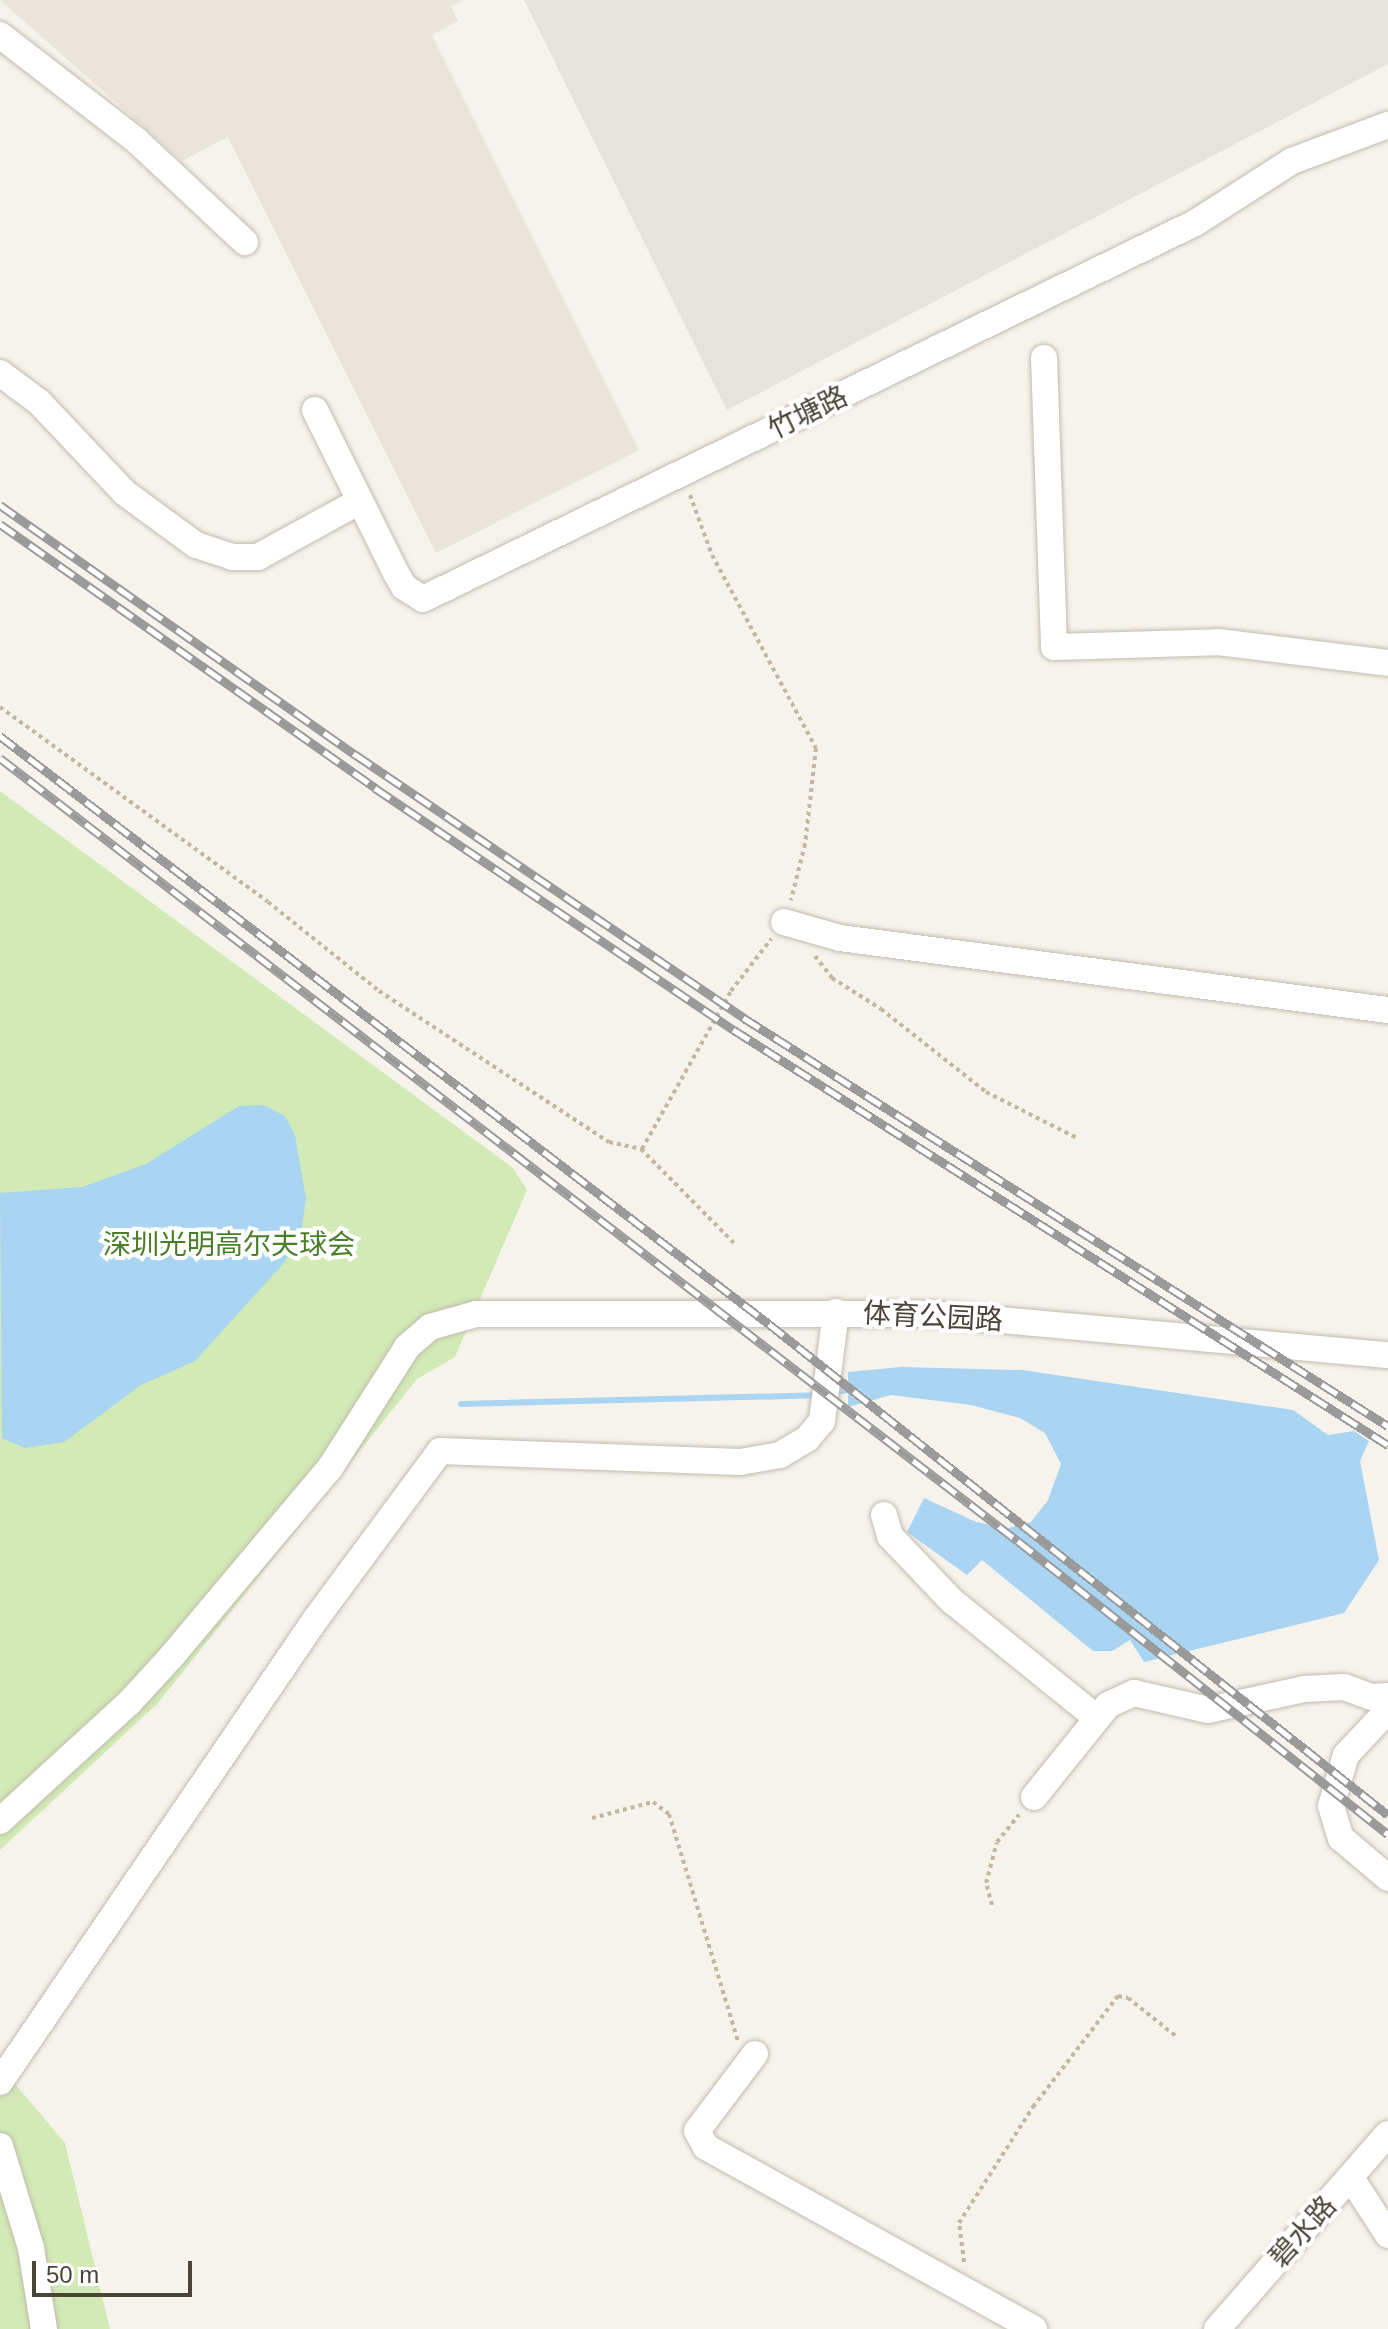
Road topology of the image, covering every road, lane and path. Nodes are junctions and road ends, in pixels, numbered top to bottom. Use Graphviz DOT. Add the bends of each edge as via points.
graph roads {
  1 [pos="0,35"];
  2 [pos="1388,125"];
  3 [pos="245,242"];
  4 [pos="1044,358"];
  5 [pos="0,373"];
  6 [pos="315,410"];
  7 [pos="687,473"];
  8 [pos="360,501"];
  9 [pos="1388,663"];
  10 [pos="0,707"];
  11 [pos="784,922"];
  12 [pos="817,933"];
  13 [pos="1388,1010"];
  14 [pos="1077,1138"];
  15 [pos="641,1149"];
  16 [pos="734,1243"];
  17 [pos="836,1312"];
  18 [pos="1388,1355"];
  19 [pos="884,1515"];
  20 [pos="1388,1696"];
  21 [pos="1388,1710"];
  22 [pos="1097,1718"];
  23 [pos="1034,1797"];
  24 [pos="592,1818"];
  25 [pos="0,1821"];
  26 [pos="1388,1878"];
  27 [pos="992,1905"];
  28 [pos="1177,2037"];
  29 [pos="750,2060"];
  30 [pos="0,2082"];
  31 [pos="1388,2134"];
  32 [pos="0,2146"];
  33 [pos="1351,2178"];
  34 [pos="1388,2235"];
  35 [pos="961,2288"];
  36 [pos="44,2329"];
  37 [pos="1034,2329"];
  38 [pos="1217,2329"];
  1 -- 3 [label="street" via="137,141"];
  2 -- 7 [label="street, 竹塘路" via="1292,161 1195,223"];
  4 -- 9 [label="street" via="1054,647 1218,642 1316,650"];
  5 -- 8 [label="street" via="39,402 125,493 196,545 232,557 258,557"];
  6 -- 8 [label="street, 竹塘路"];
  7 -- 8 [label="street, 竹塘路" via="423,599 404,587"];
  7 -- 11 [label="path" via="692,509 712,555 816,748 805,844"];
  10 -- 15 [label="path" via="268,902 379,991 609,1142"];
  11 -- 12 [label="street"];
  11 -- 15 [label="path" via="731,991"];
  12 -- 13 [label="street"];
  12 -- 14 [label="path" via="815,958 832,978 869,1000 986,1092"];
  15 -- 16 [label="path"];
  17 -- 18 [label="street, 体育公园路" via="935,1314"];
  17 -- 25 [label="street, 体育公园路" via="476,1314 430,1327 407,1347 330,1468 172,1656 129,1703"];
  17 -- 30 [label="street" via="825,1411 816,1431 797,1447 758,1461 440,1451 315,1620"];
  19 -- 22 [label="street" via="890,1536 952,1601"];
  20 -- 22 [label="street" via="1372,1697 1344,1687 1304,1689 1208,1710 1134,1693 1108,1705"];
  21 -- 26 [label="street" via="1346,1755 1331,1806 1341,1838"];
  22 -- 23 [label="street"];
  23 -- 27 [label="path" via="997,1842 986,1883"];
  24 -- 29 [label="path" via="653,1802 669,1814"];
  28 -- 35 [label="path" via="1128,1998 1118,1996 1033,2107 959,2223"];
  29 -- 35 [label="street" via="697,2131 699,2140"];
  31 -- 33 [label="street, 碧水路"];
  32 -- 36 [label="street" via="31,2248"];
  33 -- 34 [label="street"];
  33 -- 38 [label="street, 碧水路"];
  35 -- 37 [label="street"];
}
